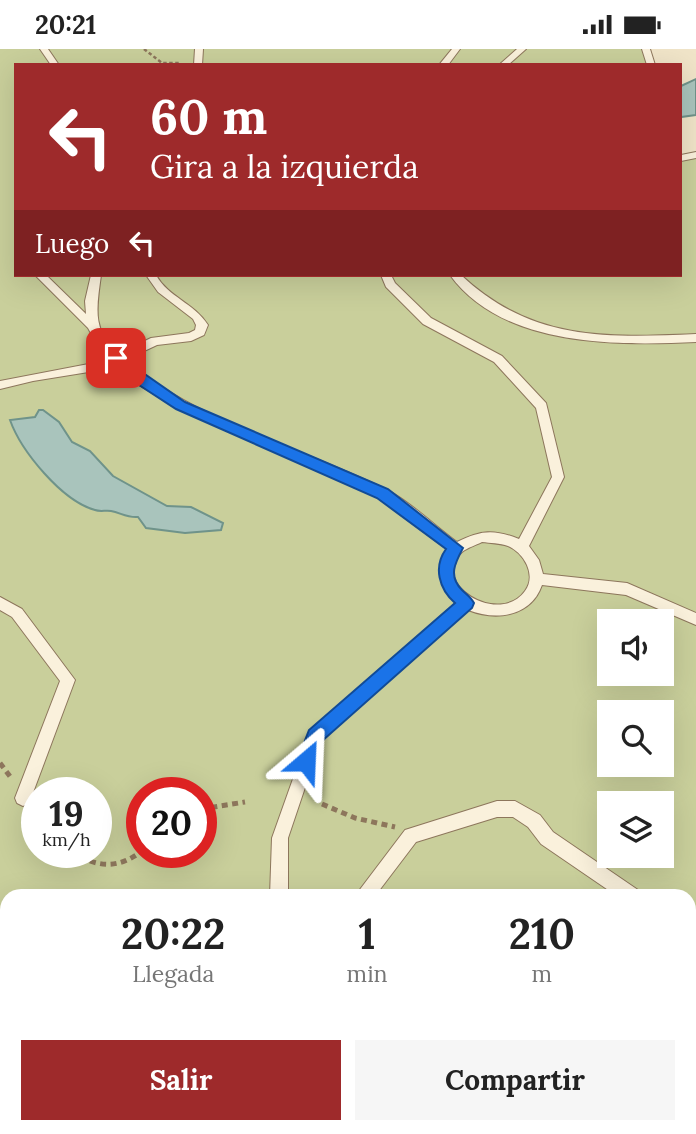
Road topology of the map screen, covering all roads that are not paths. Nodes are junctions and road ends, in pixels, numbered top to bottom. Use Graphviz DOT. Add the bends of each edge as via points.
graph roads {
  1 [pos="456,49"];
  2 [pos="522,49"];
  3 [pos="445,63"];
  4 [pos="505,63"];
  5 [pos="42,277"];
  6 [pos="96,277"];
  7 [pos="152,277"];
  8 [pos="387,277"];
  9 [pos="457,277"];
  10 [pos="92,326"];
  11 [pos="696,338"];
  12 [pos="116,358"];
  13 [pos="0,385"];
  14 [pos="455,548"];
  15 [pos="521,548"];
  16 [pos="537,579"];
  17 [pos="0,603"];
  18 [pos="466,603"];
  19 [pos="696,619"];
  20 [pos="31,777"];
  21 [pos="279,889"];
  22 [pos="369,889"];
  23 [pos="622,889"];
  1 -- 3 [label="lane"];
  2 -- 4 [label="lane"];
  5 -- 10 [label="lane"];
  6 -- 10 [label="lane"];
  7 -- 12 [label="lane" via="167,297 198,317 200,332 155,341"];
  8 -- 15 [label="lane" via="427,321 498,359 542,406 558,477"];
  9 -- 11 [label="lane" via="492,308 531,326 640,341"];
  10 -- 12 [label="lane"];
  12 -- 13 [label="lane" via="89,369"];
  12 -- 14 [label="lane" via="181,405 382,493"];
  14 -- 15 [label="lane" via="480,537 494,537"];
  14 -- 18 [label="lane" via="448,558 448,582"];
  15 -- 16 [label="lane" via="530,557"];
  16 -- 18 [label="lane" via="533,591 512,608 497,611"];
  16 -- 19 [label="lane" via="627,589"];
  17 -- 20 [label="lane" via="16,613 68,680"];
  18 -- 21 [label="lane" via="315,736 279,838"];
  22 -- 23 [label="lane" via="411,836 498,809 515,809 534,821 558,846"];
}
